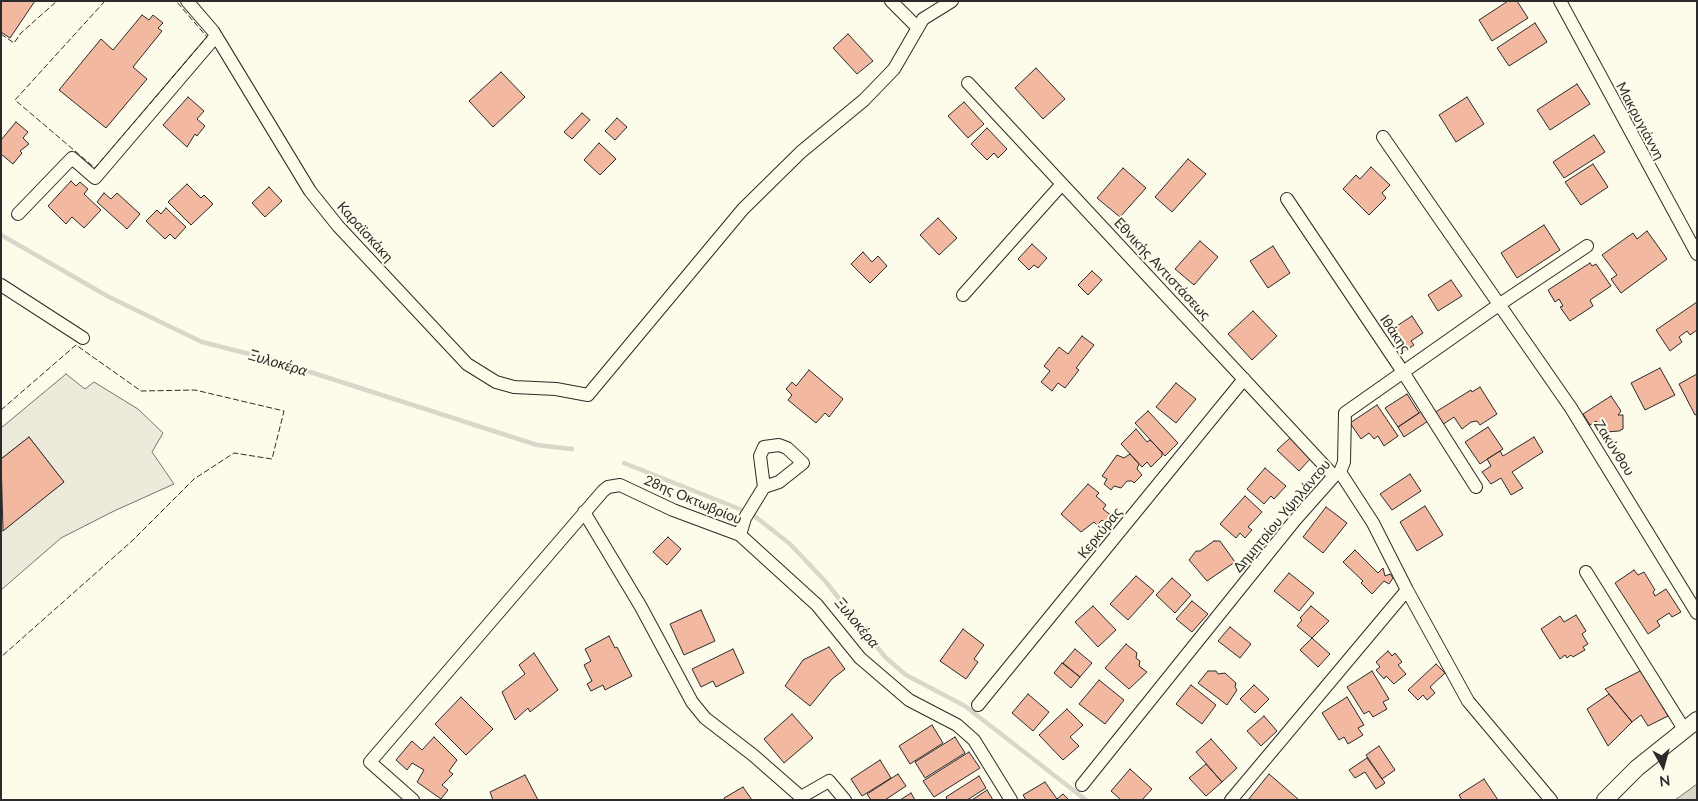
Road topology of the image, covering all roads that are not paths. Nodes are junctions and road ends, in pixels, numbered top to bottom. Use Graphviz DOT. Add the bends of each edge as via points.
graph roads {
  1 [pos="187,1"];
  2 [pos="891,1"];
  3 [pos="952,1"];
  4 [pos="1560,1"];
  5 [pos="917,27"];
  6 [pos="216,36"];
  7 [pos="968,82"];
  8 [pos="1383,137"];
  9 [pos="1062,184"];
  10 [pos="1287,199"];
  11 [pos="18,214"];
  12 [pos="1587,246"];
  13 [pos="1697,254"];
  14 [pos="1,285"];
  15 [pos="963,296"];
  16 [pos="1500,304"];
  17 [pos="84,338"];
  18 [pos="1403,372"];
  19 [pos="1244,379"];
  20 [pos="1337,474"];
  21 [pos="764,487"];
  22 [pos="1476,487"];
  23 [pos="584,512"];
  24 [pos="740,535"];
  25 [pos="1586,572"];
  26 [pos="1406,590"];
  27 [pos="1697,613"];
  28 [pos="978,705"];
  29 [pos="1691,724"];
  30 [pos="1082,785"];
  31 [pos="413,800"];
  32 [pos="845,800"];
  33 [pos="1011,800"];
  34 [pos="1231,800"];
  35 [pos="1551,800"];
  36 [pos="1605,800"];
  1 -- 6 [label="street, Καραϊσκάκη"];
  2 -- 5 [label="street"];
  3 -- 5 [label="street" via="923,19"];
  4 -- 13 [label="street, Μακρυγιάννη"];
  5 -- 6 [label="street, Καραϊσκάκη" via="900,60 885,80 790,162 743,209 588,395 556,388 514,387 496,382 467,364 338,226 310,191"];
  6 -- 11 [label="street" via="95,178 72,158"];
  7 -- 9 [label="street, Εθνικής Αντιστάσεως"];
  8 -- 16 [label="street, Ζακύνθου"];
  9 -- 15 [label="street"];
  9 -- 19 [label="street, Εθνικής Αντιστάσεως"];
  10 -- 18 [label="street, Ιθάκης"];
  12 -- 16 [label="street, Δημητρίου Υψηλάντου"];
  14 -- 17 [label="street"];
  16 -- 18 [label="street, Δημητρίου Υψηλάντου"];
  16 -- 27 [label="street, Ζακύνθου" via="1571,408"];
  18 -- 20 [label="street, Δημητρίου Υψηλάντου" via="1345,414 1344,462"];
  18 -- 22 [label="street, Ιθάκης"];
  19 -- 20 [label="street, Εθνικής Αντιστάσεως"];
  19 -- 28 [label="street, Κερκύρας"];
  20 -- 26 [label="street, Εθνικής Αντιστάσεως" via="1374,523"];
  20 -- 30 [label="street, Δημητρίου Υψηλάντου"];
  21 -- 24 [label="street" via="752,504"];
  23 -- 24 [label="street, 28ης Οκτωβρίου" via="603,490 613,485 625,486 673,510"];
  23 -- 31 [label="street" via="370,762"];
  23 -- 32 [label="street" via="641,607 692,702 705,718 800,797 829,781"];
  24 -- 33 [label="street, 28ης Οκτωβρίου" via="817,605 860,658 909,700 957,725 974,740"];
  25 -- 29 [label="street"];
  26 -- 34 [label="street"];
  26 -- 35 [label="street, Εθνικής Αντιστάσεως" via="1468,701"];
  29 -- 36 [label="street" via="1637,768"];
}
